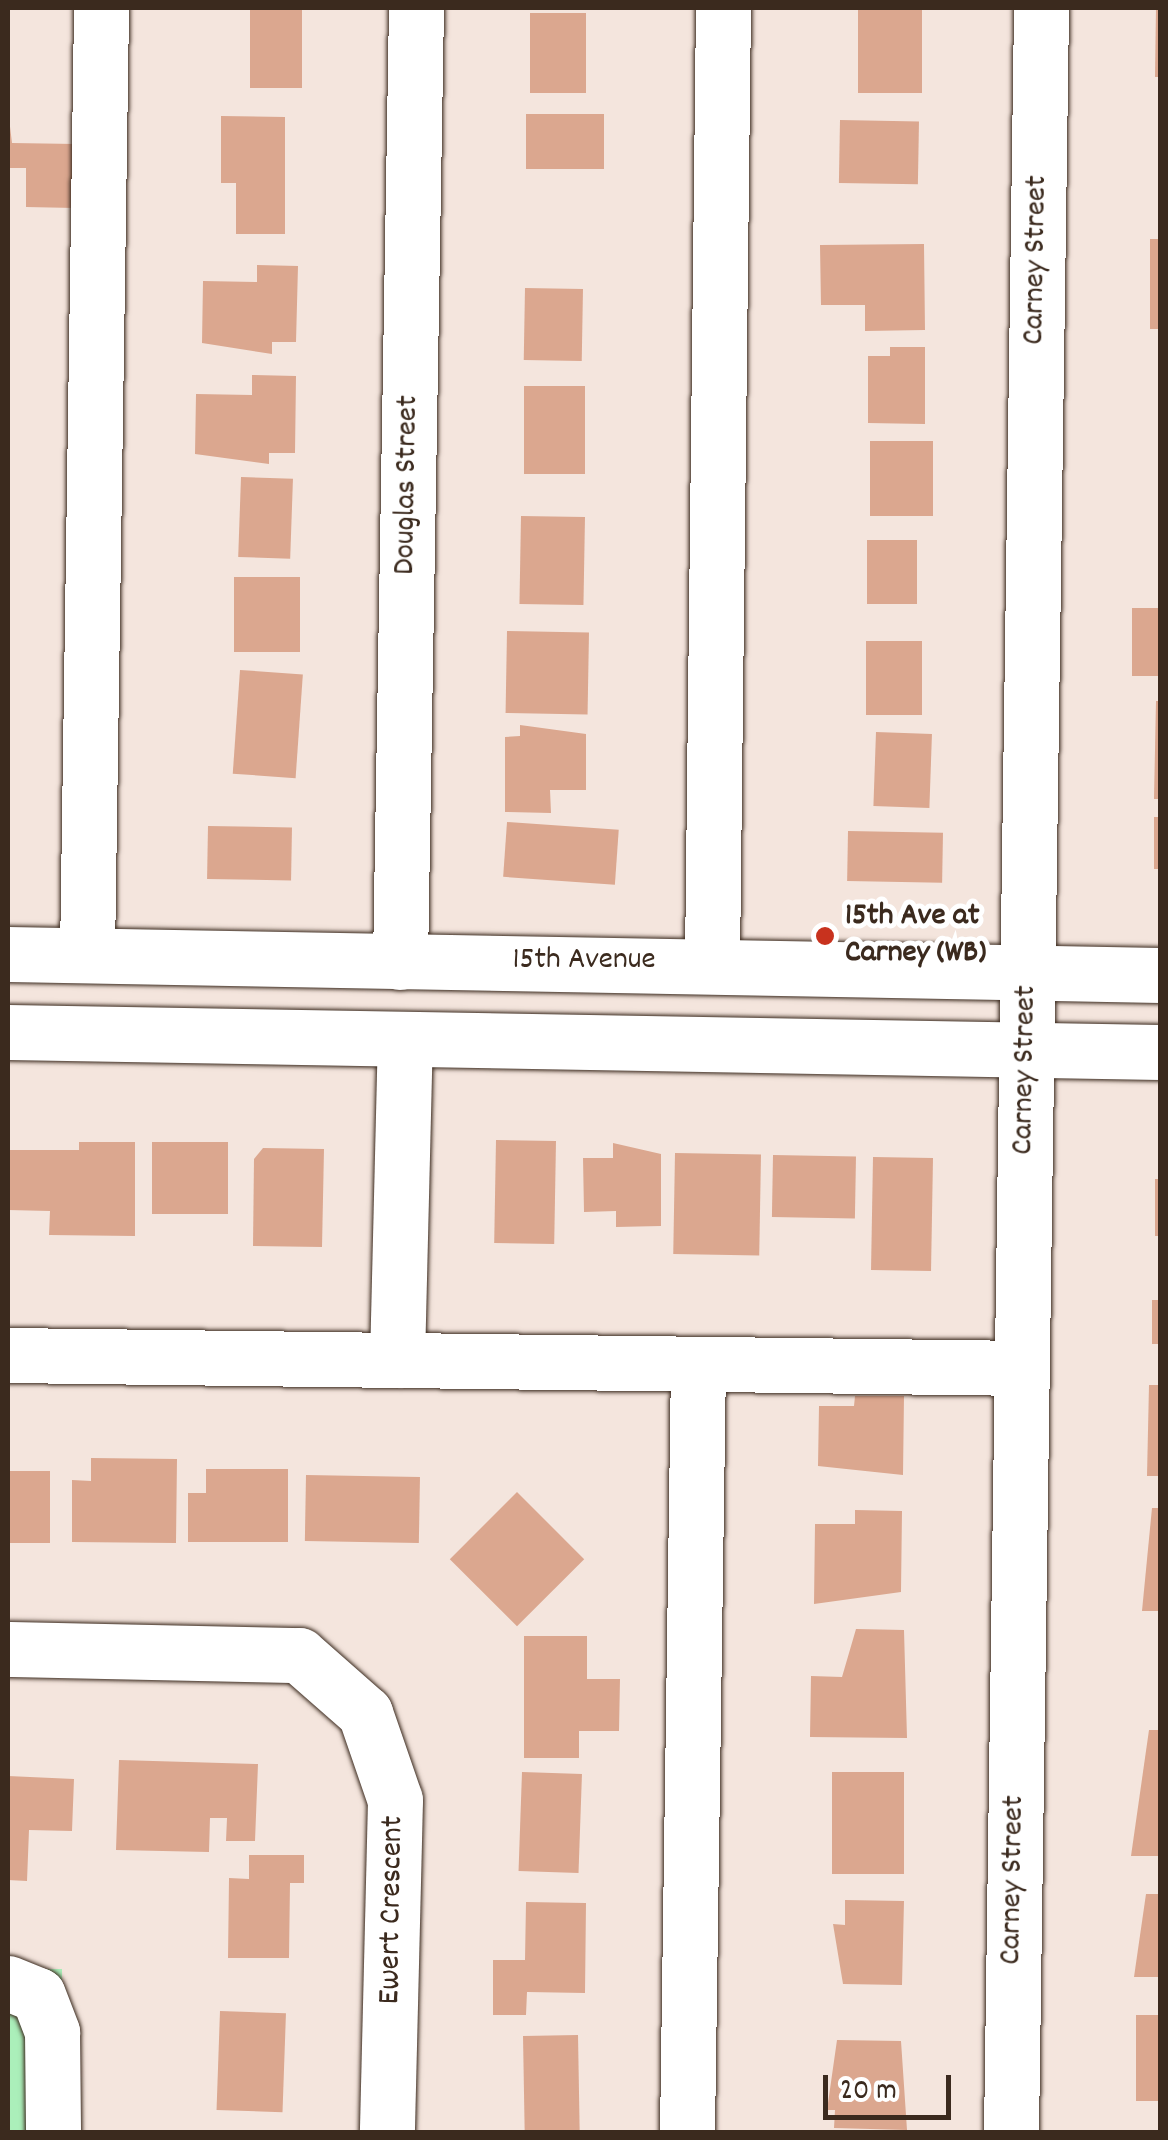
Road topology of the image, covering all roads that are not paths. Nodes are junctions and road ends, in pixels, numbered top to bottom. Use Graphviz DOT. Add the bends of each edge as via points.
graph roads {
  1 [pos="101,8"];
  2 [pos="416,8"];
  3 [pos="723,8"];
  4 [pos="1041,8"];
  5 [pos="8,954"];
  6 [pos="87,956"];
  7 [pos="712,961"];
  8 [pos="400,962"];
  9 [pos="1028,972"];
  10 [pos="1160,975"];
  11 [pos="8,1032"];
  12 [pos="405,1039"];
  13 [pos="1027,1050"];
  14 [pos="1160,1052"];
  15 [pos="8,1355"];
  16 [pos="397,1360"];
  17 [pos="698,1365"];
  18 [pos="1022,1368"];
  19 [pos="8,1649"];
  20 [pos="8,1983"];
  21 [pos="53,2132"];
  22 [pos="388,2132"];
  23 [pos="687,2132"];
  24 [pos="1011,2132"];
  1 -- 6 [label="street"];
  2 -- 8 [label="street, Douglas Street"];
  3 -- 7 [label="street"];
  4 -- 9 [label="street, Carney Street"];
  5 -- 6 [label="street, 15th Avenue"];
  6 -- 8 [label="street, 15th Avenue"];
  7 -- 8 [label="street, 15th Avenue"];
  7 -- 9 [label="street, 15th Avenue"];
  9 -- 10 [label="street, 15th Avenue"];
  9 -- 13 [label="street, Carney Street"];
  11 -- 12 [label="street"];
  12 -- 13 [label="street"];
  12 -- 16 [label="street"];
  13 -- 14 [label="street"];
  13 -- 18 [label="street, Carney Street"];
  15 -- 16 [label="street"];
  16 -- 17 [label="street"];
  17 -- 18 [label="street"];
  17 -- 23 [label="street"];
  18 -- 24 [label="street, Carney Street"];
  19 -- 22 [label="street, Ewert Crescent" via="300,1655 365,1712 395,1800"];
  20 -- 21 [label="street" via="38,1995 52,2032"];
}
